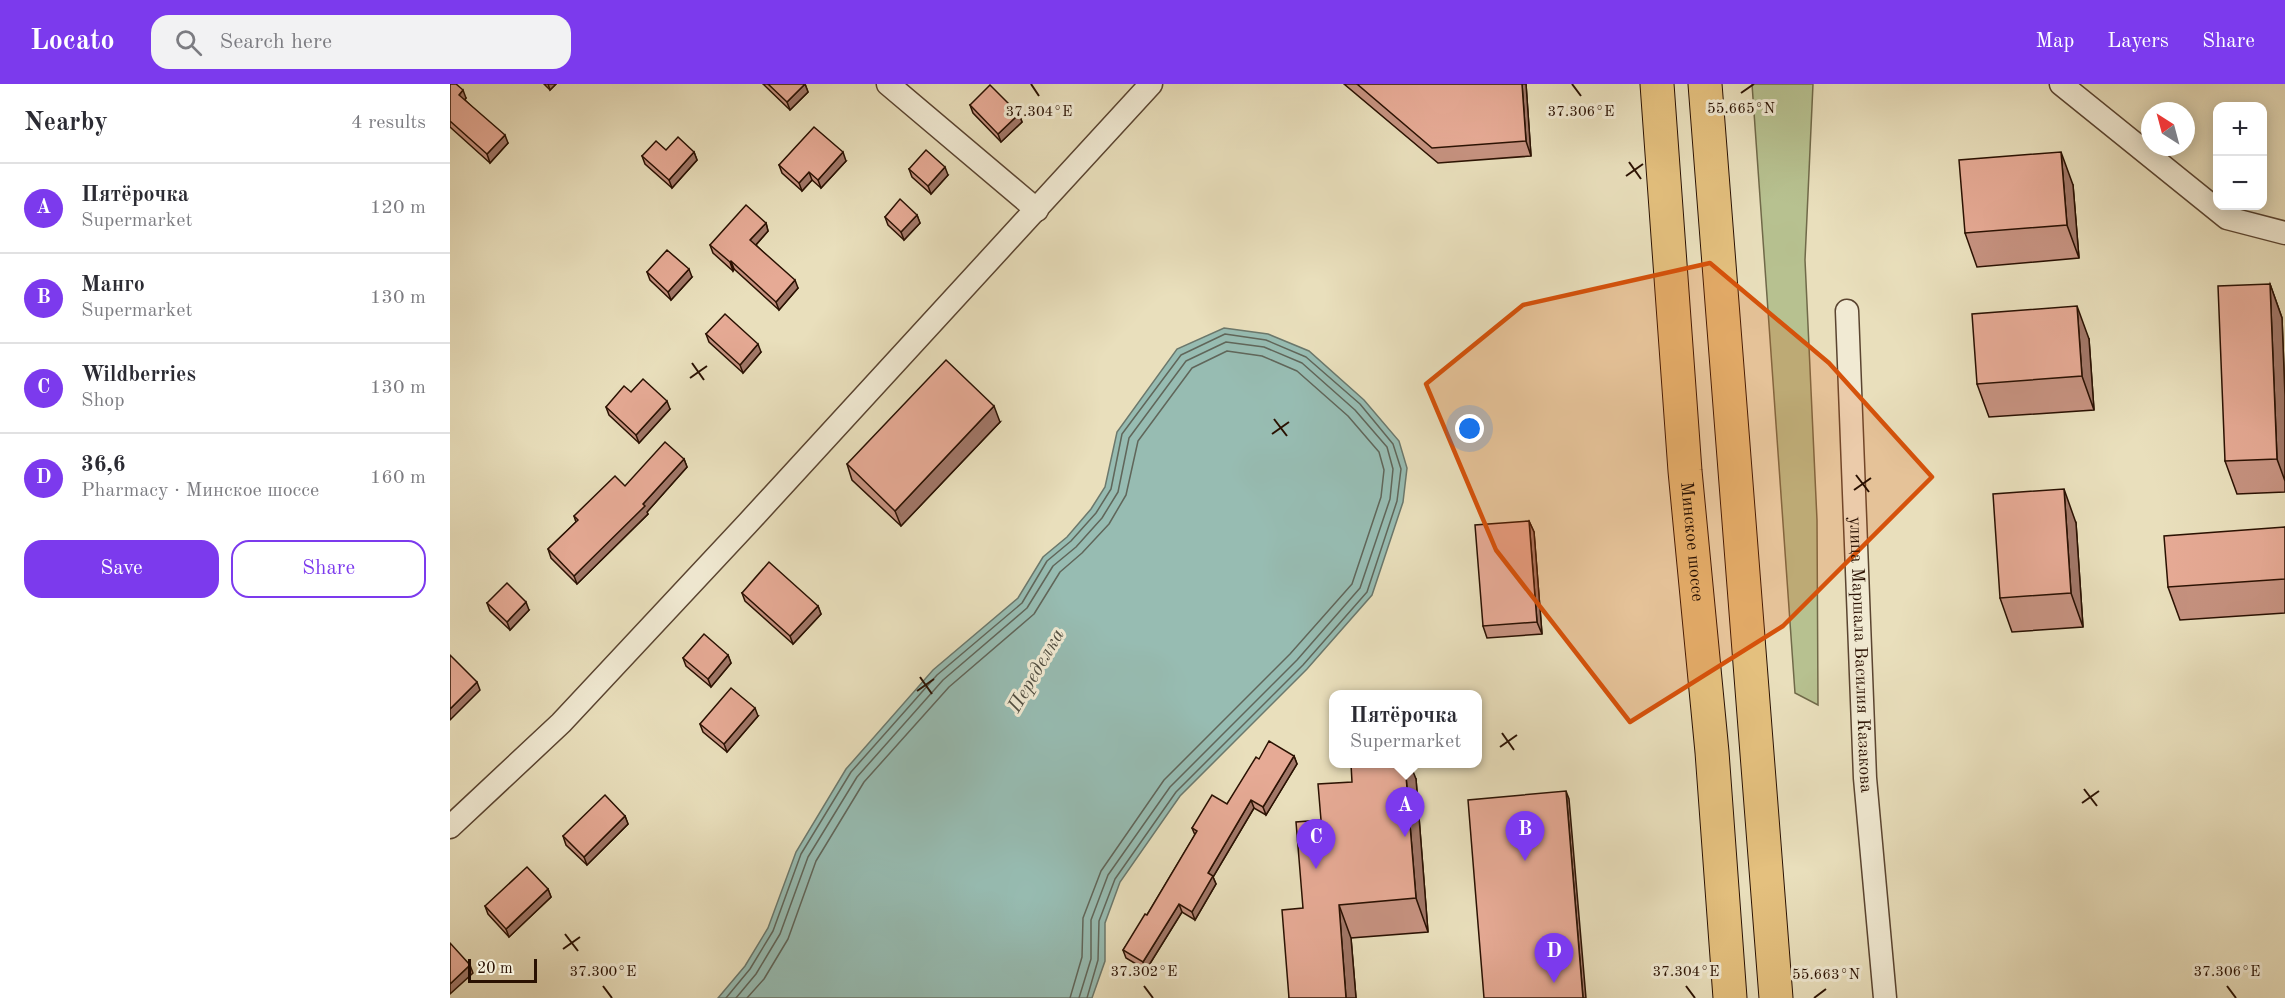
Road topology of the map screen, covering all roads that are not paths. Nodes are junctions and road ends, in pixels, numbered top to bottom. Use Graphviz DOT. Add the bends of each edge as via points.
graph roads {
  1 [pos="888,84"];
  2 [pos="1151,84"];
  3 [pos="1657,84"];
  4 [pos="1705,84"];
  5 [pos="2061,84"];
  6 [pos="1036,210"];
  7 [pos="2285,233"];
  8 [pos="1847,311"];
  9 [pos="450,827"];
  10 [pos="1730,998"];
  11 [pos="1776,998"];
  12 [pos="1885,998"];
  1 -- 6 [label="street"];
  2 -- 6 [label="street"];
  3 -- 10 [label="highway, Минское шоссе"];
  4 -- 11 [label="highway"];
  5 -- 7 [label="street" via="2227,218"];
  6 -- 9 [label="street" via="561,723"];
  8 -- 12 [label="street, улица Маршала Василия Казакова" via="1866,778"];
}
